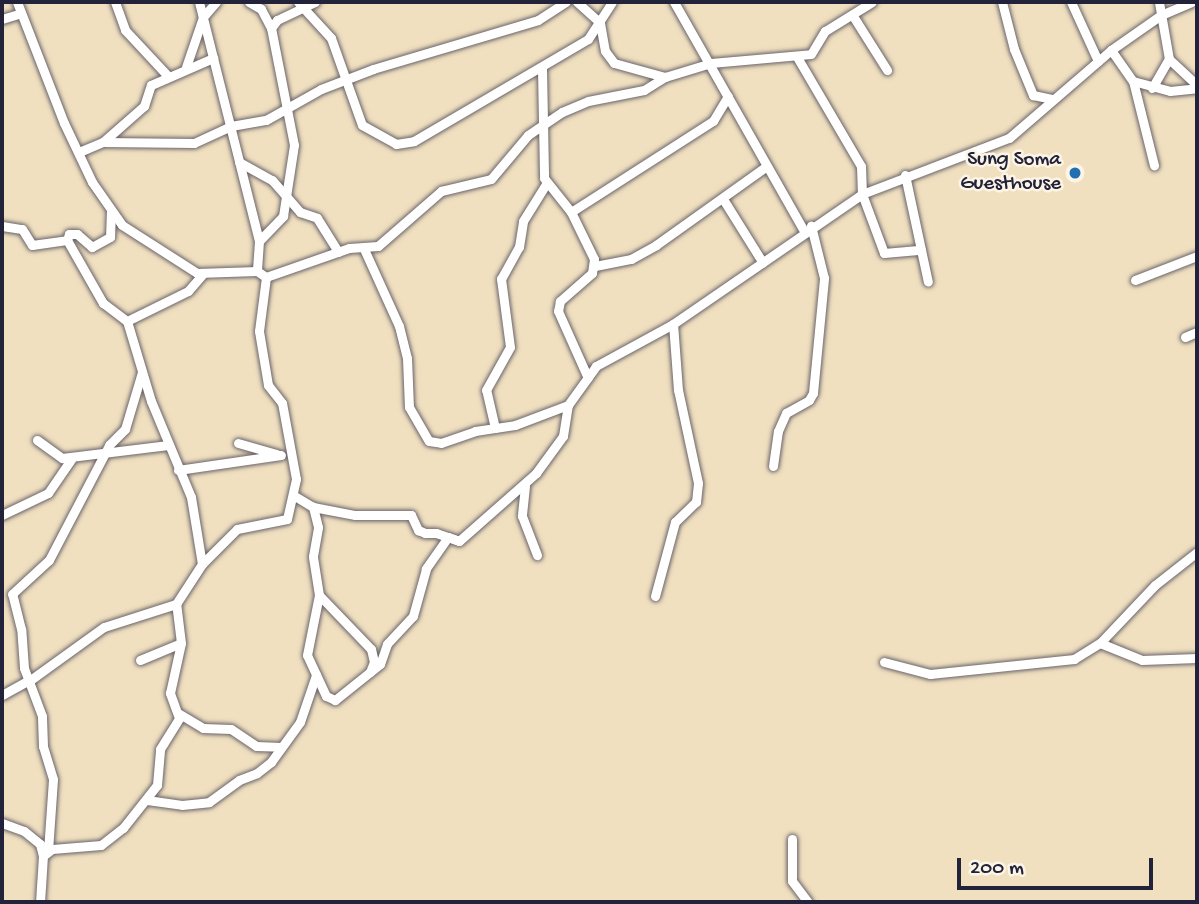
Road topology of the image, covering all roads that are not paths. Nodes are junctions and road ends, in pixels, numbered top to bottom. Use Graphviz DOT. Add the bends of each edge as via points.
graph roads {
  1 [pos="17,2"];
  2 [pos="115,2"];
  3 [pos="199,2"];
  4 [pos="216,2"];
  5 [pos="249,2"];
  6 [pos="315,2"];
  7 [pos="566,2"];
  8 [pos="577,2"];
  9 [pos="612,2"];
  10 [pos="674,2"];
  11 [pos="872,2"];
  12 [pos="1002,2"];
  13 [pos="1071,2"];
  14 [pos="1158,2"];
  15 [pos="1191,2"];
  16 [pos="300,5"];
  17 [pos="18,14"];
  18 [pos="1161,15"];
  19 [pos="853,16"];
  20 [pos="203,17"];
  21 [pos="2,19"];
  22 [pos="600,23"];
  23 [pos="271,28"];
  24 [pos="1111,50"];
  25 [pos="797,57"];
  26 [pos="213,58"];
  27 [pos="1169,59"];
  28 [pos="1098,61"];
  29 [pos="711,63"];
  30 [pos="186,67"];
  31 [pos="542,69"];
  32 [pos="887,70"];
  33 [pos="167,75"];
  34 [pos="665,78"];
  35 [pos="1133,80"];
  36 [pos="346,81"];
  37 [pos="1197,86"];
  38 [pos="1152,88"];
  39 [pos="728,96"];
  40 [pos="1052,99"];
  41 [pos="283,107"];
  42 [pos="543,125"];
  43 [pos="231,126"];
  44 [pos="103,142"];
  45 [pos="79,152"];
  46 [pos="239,162"];
  47 [pos="1154,166"];
  48 [pos="764,168"];
  49 [pos="905,175"];
  50 [pos="547,184"];
  51 [pos="862,194"];
  52 [pos="287,199"];
  53 [pos="723,199"];
  54 [pos="111,209"];
  55 [pos="571,212"];
  56 [pos="2,226"];
  57 [pos="807,228"];
  58 [pos="67,240"];
  59 [pos="259,241"];
  60 [pos="364,249"];
  61 [pos="921,250"];
  62 [pos="338,252"];
  63 [pos="1197,256"];
  64 [pos="763,263"];
  65 [pos="595,267"];
  66 [pos="257,271"];
  67 [pos="203,274"];
  68 [pos="266,277"];
  69 [pos="1135,280"];
  70 [pos="928,282"];
  71 [pos="127,321"];
  72 [pos="673,324"];
  73 [pos="1197,332"];
  74 [pos="1185,337"];
  75 [pos="142,372"];
  76 [pos="587,378"];
  77 [pos="568,405"];
  78 [pos="495,428"];
  79 [pos="37,440"];
  80 [pos="238,443"];
  81 [pos="168,445"];
  82 [pos="105,454"];
  83 [pos="286,456"];
  84 [pos="72,458"];
  85 [pos="773,466"];
  86 [pos="178,470"];
  87 [pos="525,486"];
  88 [pos="293,495"];
  89 [pos="313,507"];
  90 [pos="2,515"];
  91 [pos="459,541"];
  92 [pos="1197,552"];
  93 [pos="537,555"];
  94 [pos="202,564"];
  95 [pos="319,595"];
  96 [pos="655,596"];
  97 [pos="176,604"];
  98 [pos="181,643"];
  99 [pos="1100,643"];
  100 [pos="1197,658"];
  101 [pos="141,660"];
  102 [pos="884,662"];
  103 [pos="370,673"];
  104 [pos="316,675"];
  105 [pos="29,680"];
  106 [pos="2,695"];
  107 [pos="178,713"];
  108 [pos="281,747"];
  109 [pos="147,800"];
  110 [pos="2,823"];
  111 [pos="792,839"];
  112 [pos="46,854"];
  113 [pos="40,902"];
  114 [pos="807,902"];
  1 -- 17 [label="street"];
  2 -- 33 [label="street" via="125,30"];
  3 -- 20 [label="street"];
  4 -- 20 [label="street"];
  5 -- 23 [label="street" via="261,9"];
  6 -- 16 [label="street"];
  7 -- 36 [label="street" via="538,20 450,43"];
  8 -- 22 [label="street"];
  9 -- 22 [label="street"];
  10 -- 29 [label="street"];
  11 -- 19 [label="street"];
  12 -- 40 [label="street" via="1033,95"];
  13 -- 28 [label="street"];
  14 -- 18 [label="street"];
  15 -- 18 [label="street"];
  16 -- 23 [label="street"];
  16 -- 36 [label="street" via="331,38"];
  17 -- 21 [label="street"];
  17 -- 45 [label="street"];
  18 -- 24 [label="street"];
  18 -- 27 [label="street"];
  19 -- 25 [label="street" via="825,32 811,54"];
  19 -- 32 [label="street"];
  20 -- 26 [label="street"];
  20 -- 30 [label="street"];
  22 -- 31 [label="street" via="588,39"];
  22 -- 34 [label="street" via="605,51 614,63"];
  23 -- 41 [label="street" via="284,75"];
  24 -- 28 [label="street"];
  24 -- 35 [label="street"];
  25 -- 29 [label="street"];
  25 -- 51 [label="street" via="861,166"];
  26 -- 30 [label="street"];
  26 -- 43 [label="street"];
  27 -- 37 [label="street"];
  27 -- 38 [label="street"];
  28 -- 40 [label="street"];
  29 -- 34 [label="street"];
  29 -- 39 [label="street"];
  30 -- 33 [label="street"];
  31 -- 36 [label="street" via="414,141 396,144 362,125"];
  31 -- 42 [label="street"];
  33 -- 44 [label="street" via="151,85 144,106"];
  34 -- 42 [label="street" via="644,90 588,100"];
  35 -- 38 [label="street"];
  35 -- 47 [label="street"];
  36 -- 41 [label="street"];
  37 -- 38 [label="street"];
  39 -- 48 [label="street"];
  39 -- 55 [label="street" via="713,121"];
  40 -- 49 [label="street" via="1009,138"];
  41 -- 43 [label="street" via="267,120"];
  41 -- 52 [label="street" via="293,145"];
  42 -- 50 [label="street"];
  42 -- 60 [label="street" via="528,135 491,179 441,191 378,246"];
  43 -- 44 [label="street" via="194,143"];
  43 -- 46 [label="street"];
  44 -- 45 [label="street"];
  45 -- 54 [label="street"];
  46 -- 52 [label="street" via="272,180"];
  46 -- 59 [label="street"];
  48 -- 53 [label="street"];
  48 -- 57 [label="street"];
  49 -- 51 [label="street"];
  49 -- 61 [label="street"];
  50 -- 55 [label="street"];
  50 -- 78 [label="street" via="523,221 519,247 501,279 510,347 486,390"];
  51 -- 57 [label="street"];
  51 -- 61 [label="street" via="884,253"];
  52 -- 59 [label="street" via="282,219"];
  52 -- 62 [label="street" via="300,212 317,218"];
  53 -- 64 [label="street"];
  53 -- 65 [label="street" via="639,254"];
  54 -- 58 [label="street" via="110,237 92,247 78,234 69,234"];
  54 -- 67 [label="street" via="131,233"];
  55 -- 65 [label="street"];
  56 -- 58 [label="street" via="22,229 32,245"];
  57 -- 64 [label="street"];
  57 -- 85 [label="street" via="824,278 813,393 786,413"];
  58 -- 71 [label="street" via="103,303"];
  59 -- 66 [label="street"];
  60 -- 62 [label="street"];
  60 -- 78 [label="street" via="399,326 407,358 409,407 425,435 441,443"];
  61 -- 70 [label="street"];
  62 -- 68 [label="street"];
  63 -- 69 [label="street"];
  64 -- 72 [label="street"];
  65 -- 76 [label="street" via="560,301 558,311"];
  66 -- 67 [label="street"];
  66 -- 68 [label="street"];
  67 -- 71 [label="street" via="188,291"];
  68 -- 83 [label="street" via="259,331 268,385 282,403"];
  71 -- 75 [label="street"];
  72 -- 76 [label="street" via="596,366"];
  72 -- 96 [label="street" via="678,390 698,483 696,502 675,522"];
  73 -- 74 [label="street"];
  75 -- 81 [label="street"];
  75 -- 82 [label="street" via="125,429"];
  76 -- 77 [label="street"];
  77 -- 78 [label="street"];
  77 -- 87 [label="street" via="564,436"];
  79 -- 84 [label="street" via="60,458"];
  80 -- 83 [label="street"];
  81 -- 82 [label="street"];
  81 -- 86 [label="street"];
  82 -- 84 [label="street"];
  82 -- 105 [label="street" via="49,561 12,594"];
  83 -- 86 [label="street"];
  83 -- 88 [label="street" via="296,479"];
  84 -- 90 [label="street" via="48,493"];
  86 -- 94 [label="street" via="191,497"];
  87 -- 91 [label="street" via="484,515"];
  87 -- 93 [label="street" via="522,516"];
  88 -- 89 [label="street"];
  88 -- 94 [label="street" via="288,519 241,526"];
  89 -- 91 [label="street" via="355,515 411,515 418,530"];
  89 -- 95 [label="street" via="318,527 313,556"];
  91 -- 103 [label="street" via="448,537 419,582 414,616 387,645 380,664"];
  92 -- 99 [label="street" via="1155,585"];
  94 -- 97 [label="street"];
  95 -- 103 [label="street" via="371,649 374,662"];
  95 -- 104 [label="street" via="307,655"];
  97 -- 98 [label="street"];
  97 -- 105 [label="street" via="104,627"];
  98 -- 101 [label="street"];
  98 -- 107 [label="street" via="170,693"];
  99 -- 100 [label="street" via="1142,660"];
  99 -- 102 [label="street" via="1074,659 968,673 930,674"];
  103 -- 104 [label="street" via="335,700 326,696"];
  104 -- 108 [label="street" via="300,722"];
  105 -- 106 [label="street"];
  105 -- 112 [label="street" via="42,716 43,746 54,779"];
  107 -- 108 [label="street" via="203,728 231,729 256,746"];
  107 -- 109 [label="street" via="178,722 160,749 159,779"];
  108 -- 109 [label="street" via="257,774 239,780 209,802 181,805"];
  109 -- 112 [label="street" via="102,845"];
  110 -- 112 [label="street" via="33,836"];
  111 -- 114 [label="street" via="792,881"];
  112 -- 113 [label="street"];
}
